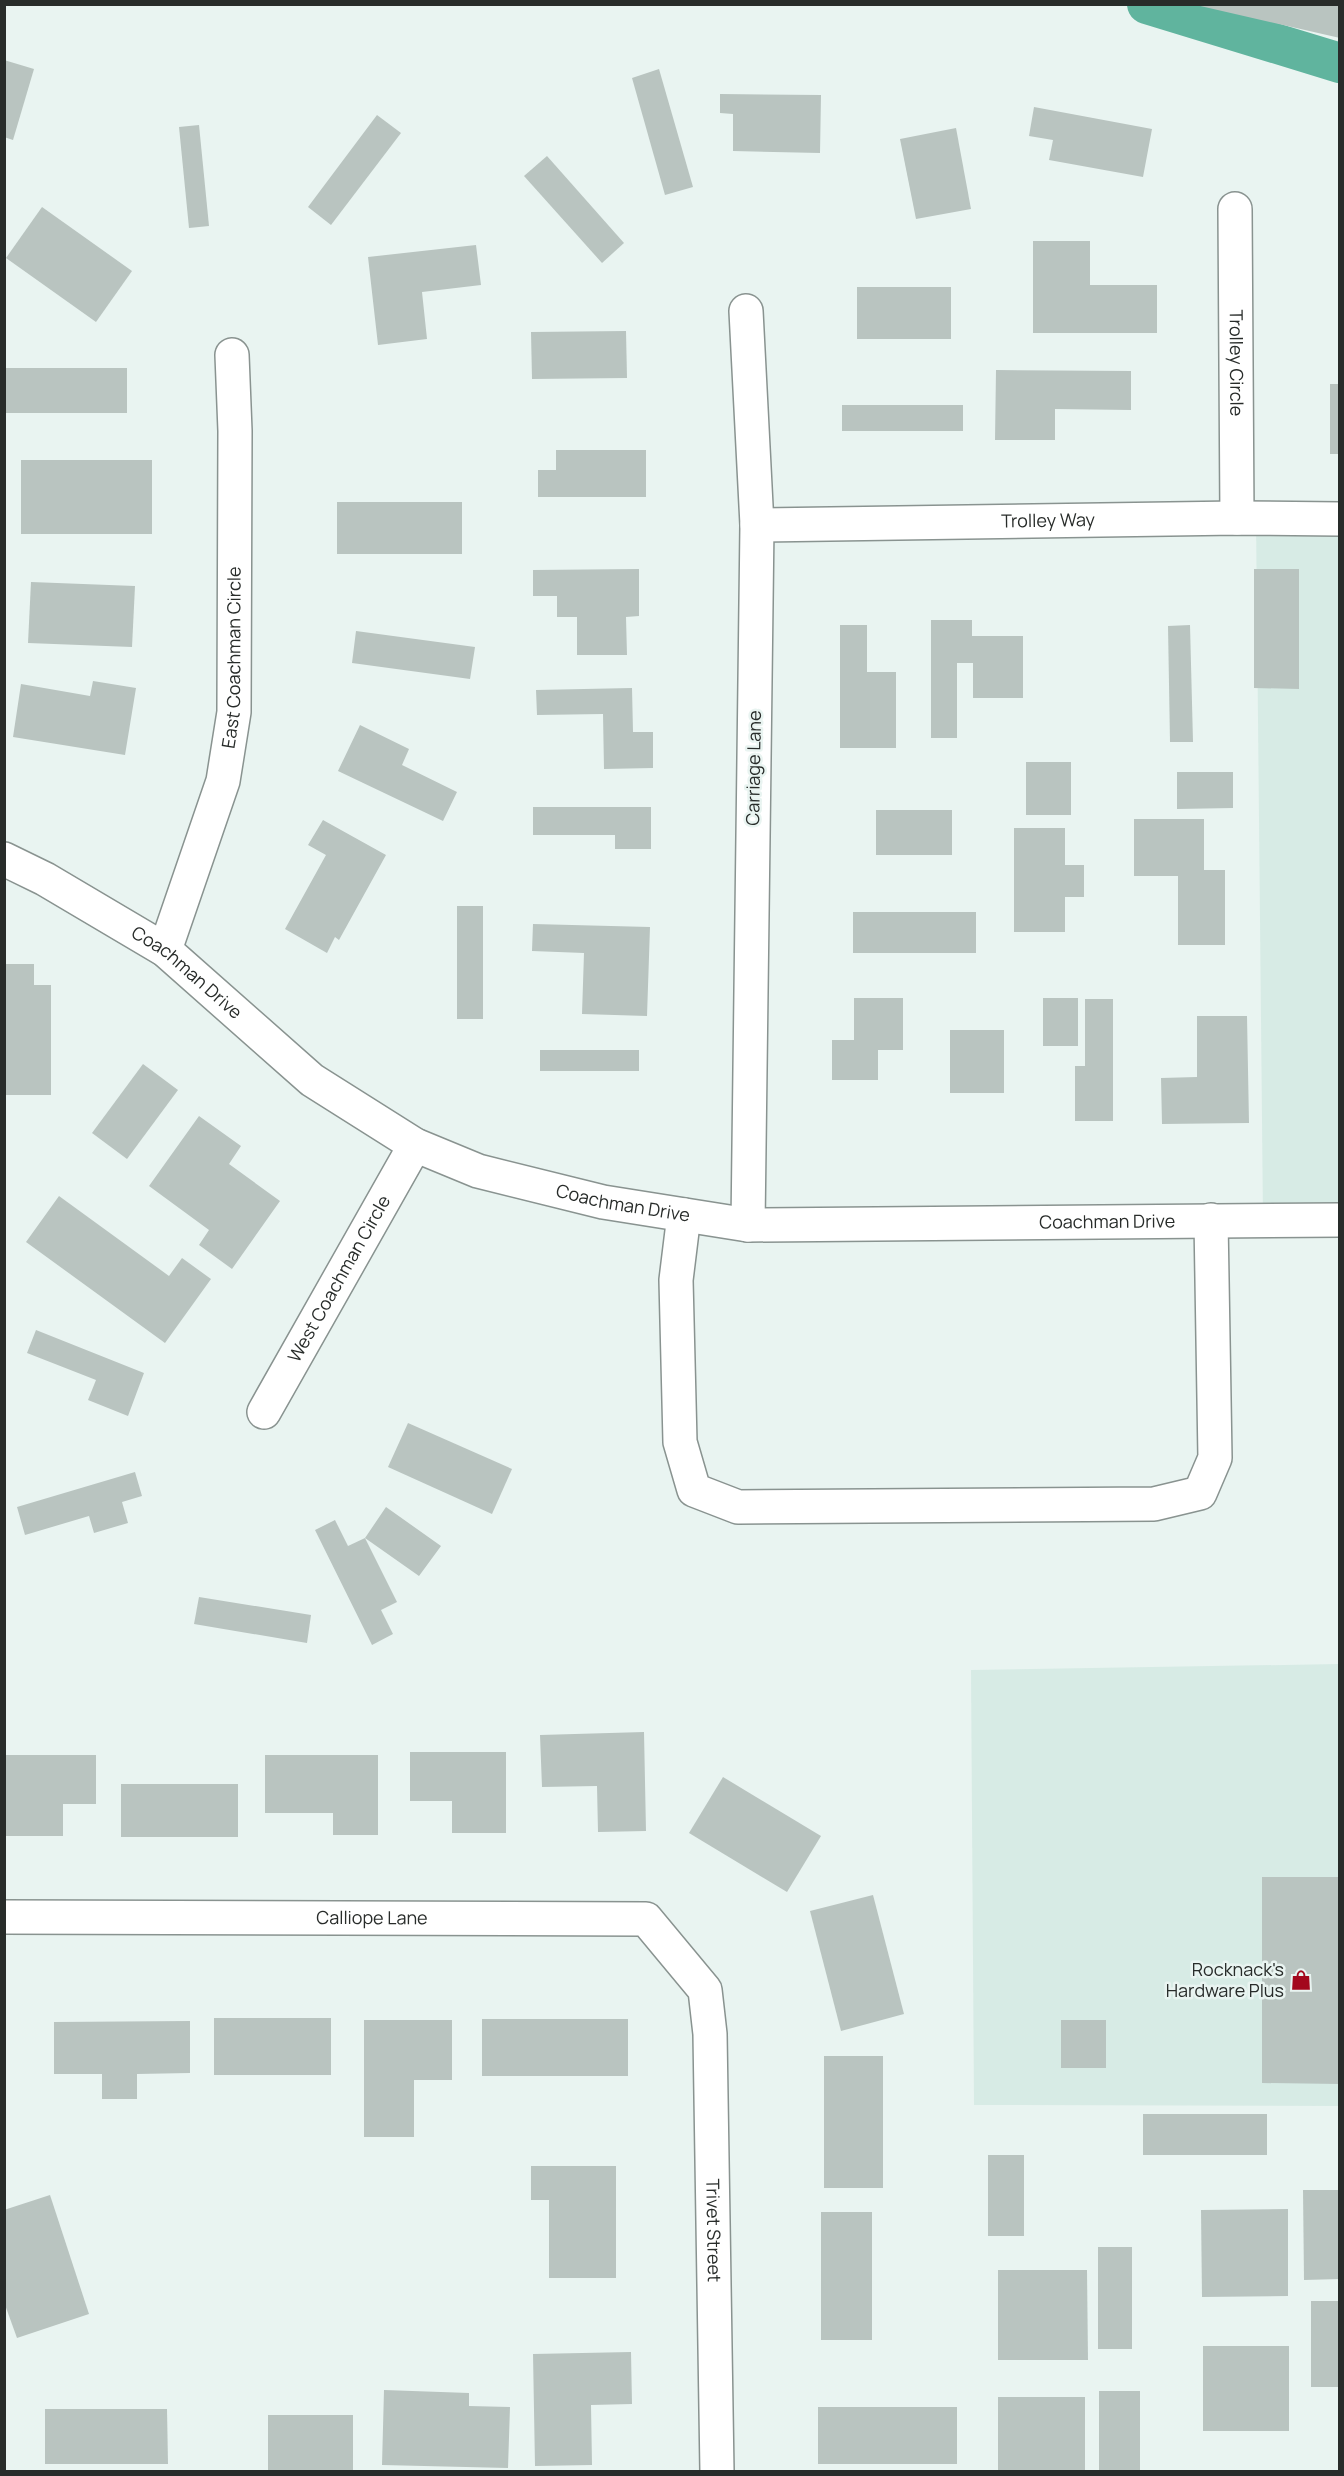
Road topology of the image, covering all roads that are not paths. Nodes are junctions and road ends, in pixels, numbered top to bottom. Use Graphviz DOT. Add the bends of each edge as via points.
graph roads {
  1 [pos="1235,208"];
  2 [pos="746,311"];
  3 [pos="232,355"];
  4 [pos="1237,518"];
  5 [pos="1340,519"];
  6 [pos="757,525"];
  7 [pos="4,859"];
  8 [pos="165,950"];
  9 [pos="415,1145"];
  10 [pos="684,1215"];
  11 [pos="1211,1220"];
  12 [pos="1340,1220"];
  13 [pos="748,1225"];
  14 [pos="264,1412"];
  15 [pos="4,1917"];
  16 [pos="705,1989"];
  17 [pos="717,2472"];
  1 -- 4 [label="street, Trolley Circle"];
  2 -- 6 [label="street, Carriage Lane"];
  3 -- 8 [label="street, East Coachman Circle" via="234,712 224,781"];
  4 -- 5 [label="street, Trolley Way"];
  4 -- 6 [label="street, Trolley Way"];
  6 -- 13 [label="street, Carriage Lane"];
  7 -- 8 [label="street, Coachman Drive"];
  8 -- 9 [label="street, Coachman Drive" via="312,1080"];
  9 -- 10 [label="street, Coachman Drive" via="478,1171 603,1202"];
  9 -- 14 [label="street, West Coachman Circle"];
  10 -- 11 [label="street" via="676,1280 680,1442 694,1490 738,1507 1154,1504 1200,1493 1215,1458"];
  10 -- 13 [label="street, Coachman Drive"];
  11 -- 12 [label="street, Coachman Drive"];
  11 -- 13 [label="street, Coachman Drive"];
  15 -- 16 [label="street, Calliope Lane" via="646,1919"];
  16 -- 17 [label="street, Trivet Street" via="710,2034"];
}
